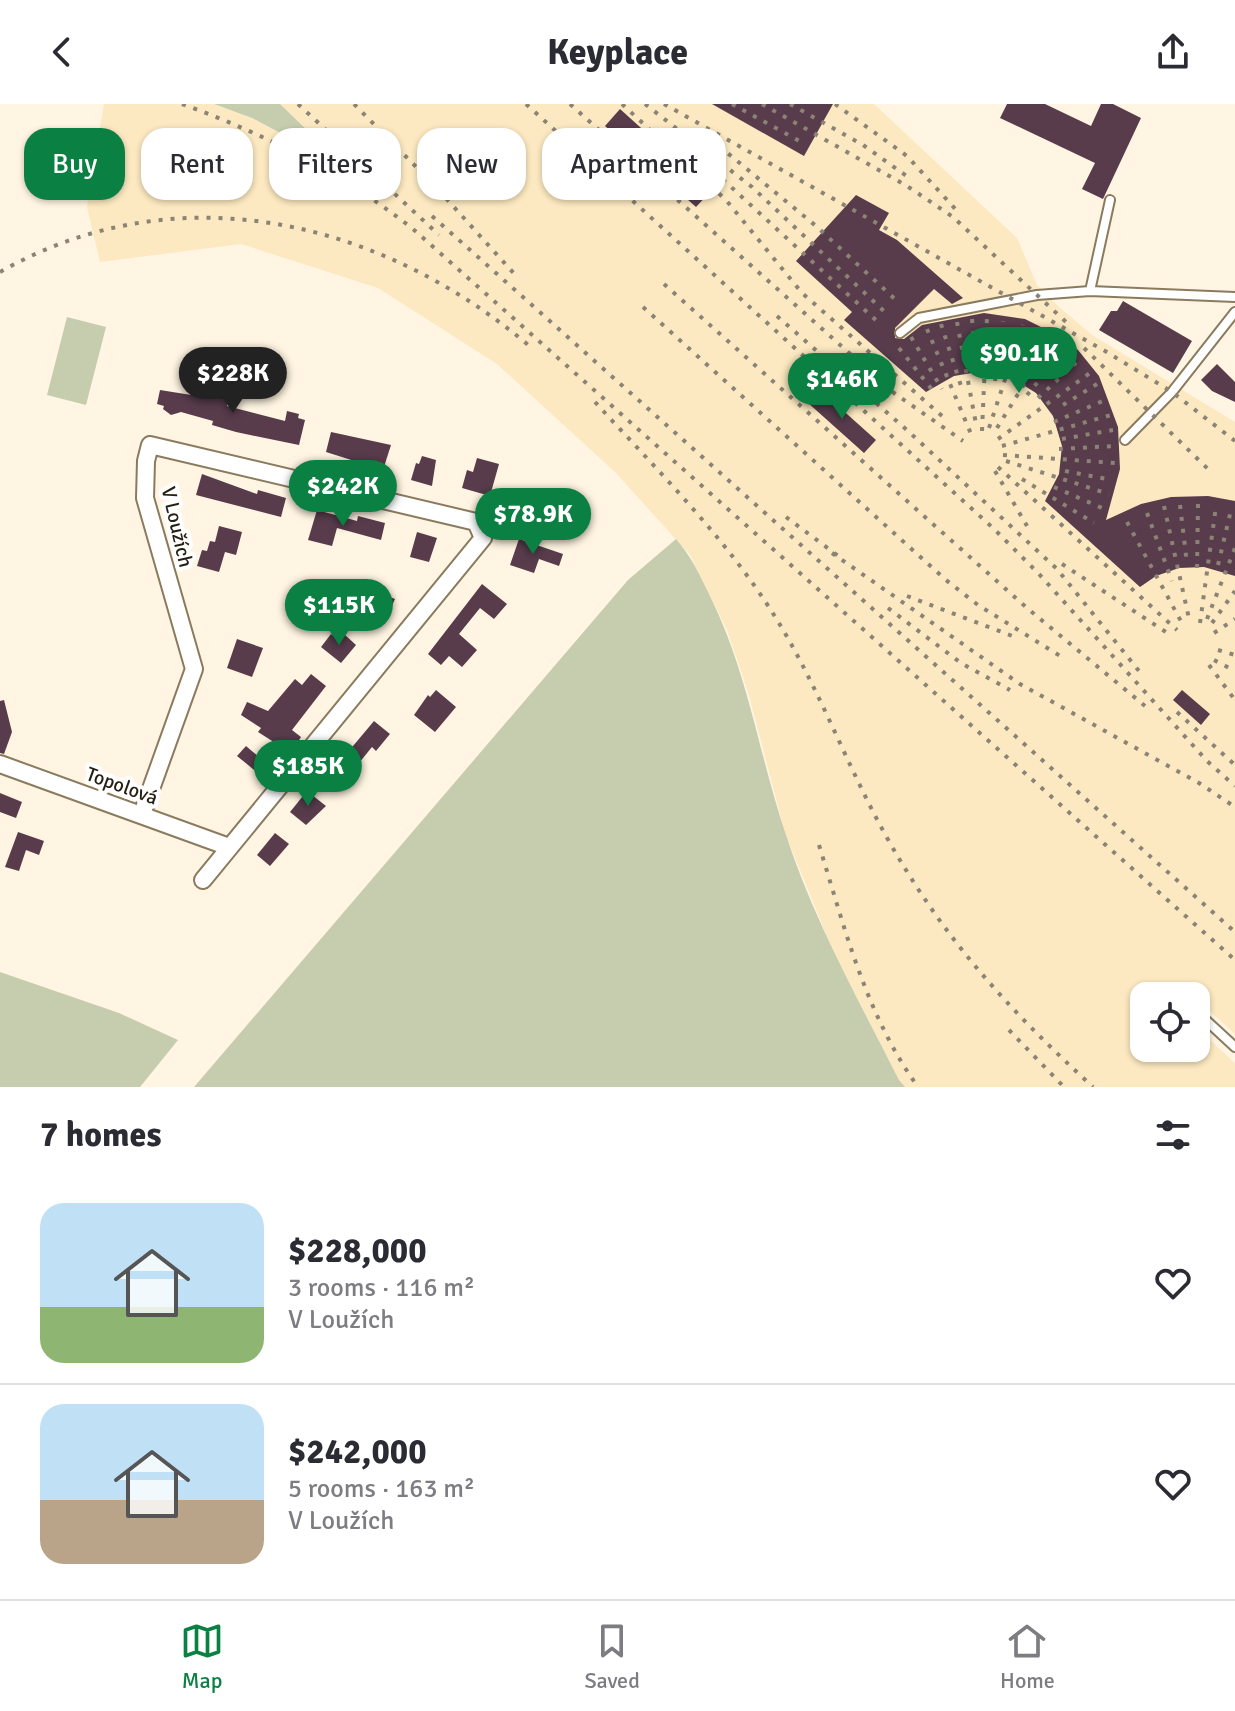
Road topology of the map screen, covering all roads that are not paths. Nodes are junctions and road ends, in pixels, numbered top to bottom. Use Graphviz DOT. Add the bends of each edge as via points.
graph roads {
  1 [pos="1110,200"];
  2 [pos="1090,291"];
  3 [pos="1235,297"];
  4 [pos="1235,312"];
  5 [pos="900,333"];
  6 [pos="1125,440"];
  7 [pos="0,764"];
  8 [pos="142,814"];
  9 [pos="229,847"];
  10 [pos="203,880"];
  11 [pos="1210,1024"];
  12 [pos="1235,1047"];
  1 -- 2 [label="lane"];
  2 -- 3 [label="lane"];
  2 -- 5 [label="lane" via="930,315"];
  4 -- 6 [label="lane" via="1172,392"];
  7 -- 8 [label="street, Topolová"];
  8 -- 9 [label="street, Topolová"];
  8 -- 9 [label="street, V Loužích" via="194,669 145,498 150,445 476,522 483,538"];
  9 -- 10 [label="street"];
  11 -- 12 [label="lane"];
}
